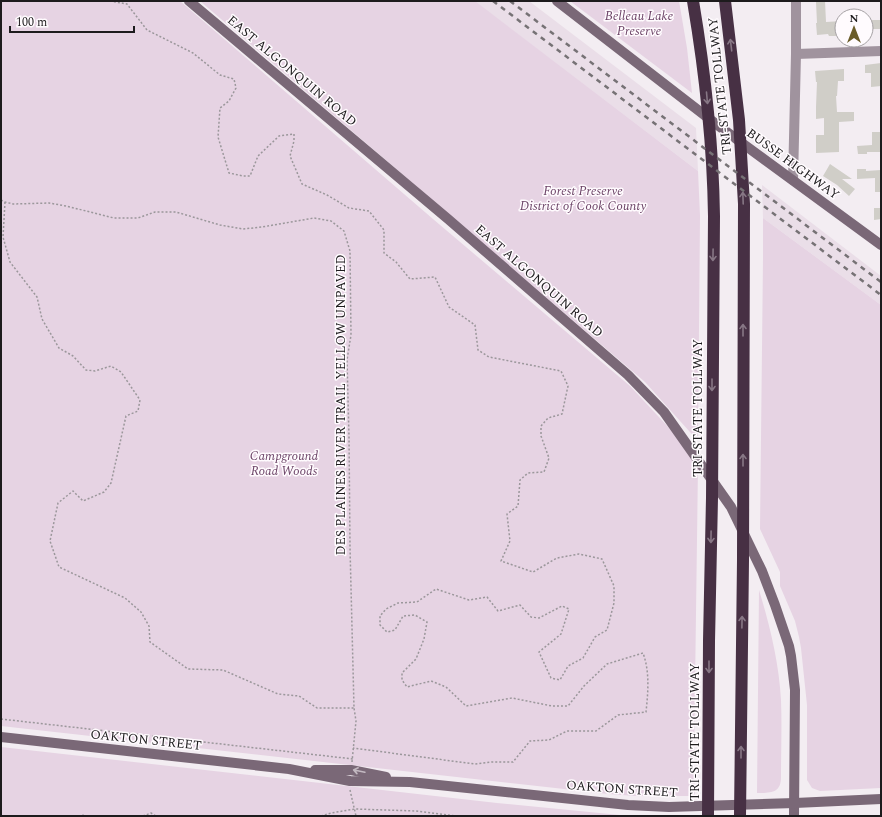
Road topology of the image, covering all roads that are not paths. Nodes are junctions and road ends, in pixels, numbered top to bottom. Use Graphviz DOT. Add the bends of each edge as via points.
graph roads {
  1 [pos="189,1"];
  2 [pos="557,1"];
  3 [pos="693,1"];
  4 [pos="725,1"];
  5 [pos="796,1"];
  6 [pos="881,51"];
  7 [pos="796,54"];
  8 [pos="793,180"];
  9 [pos="881,245"];
  10 [pos="1,737"];
  11 [pos="881,799"];
  12 [pos="795,803"];
  13 [pos="708,816"];
  14 [pos="740,816"];
  15 [pos="794,816"];
  1 -- 12 [label="main road, EAST ALGONQUIN ROAD" via="448,219 628,375 664,412 731,507 775,604 789,646 795,690"];
  2 -- 8 [label="main road, BUSSE HIGHWAY"];
  3 -- 13 [label="highway, TRI-STATE TOLLWAY, one-way" via="710,140 714,216"];
  14 -- 4 [label="highway, TRI-STATE TOLLWAY, one-way" via="744,204 736,84"];
  5 -- 7 [label="street"];
  6 -- 7 [label="street"];
  7 -- 8 [label="street"];
  8 -- 9 [label="main road, BUSSE HIGHWAY"];
  10 -- 12 [label="main road, OAKTON STREET" via="289,769 350,781 410,782 648,806"];
  11 -- 12 [label="main road, OAKTON STREET"];
  12 -- 15 [label="main road, EAST ALGONQUIN ROAD"];
}
